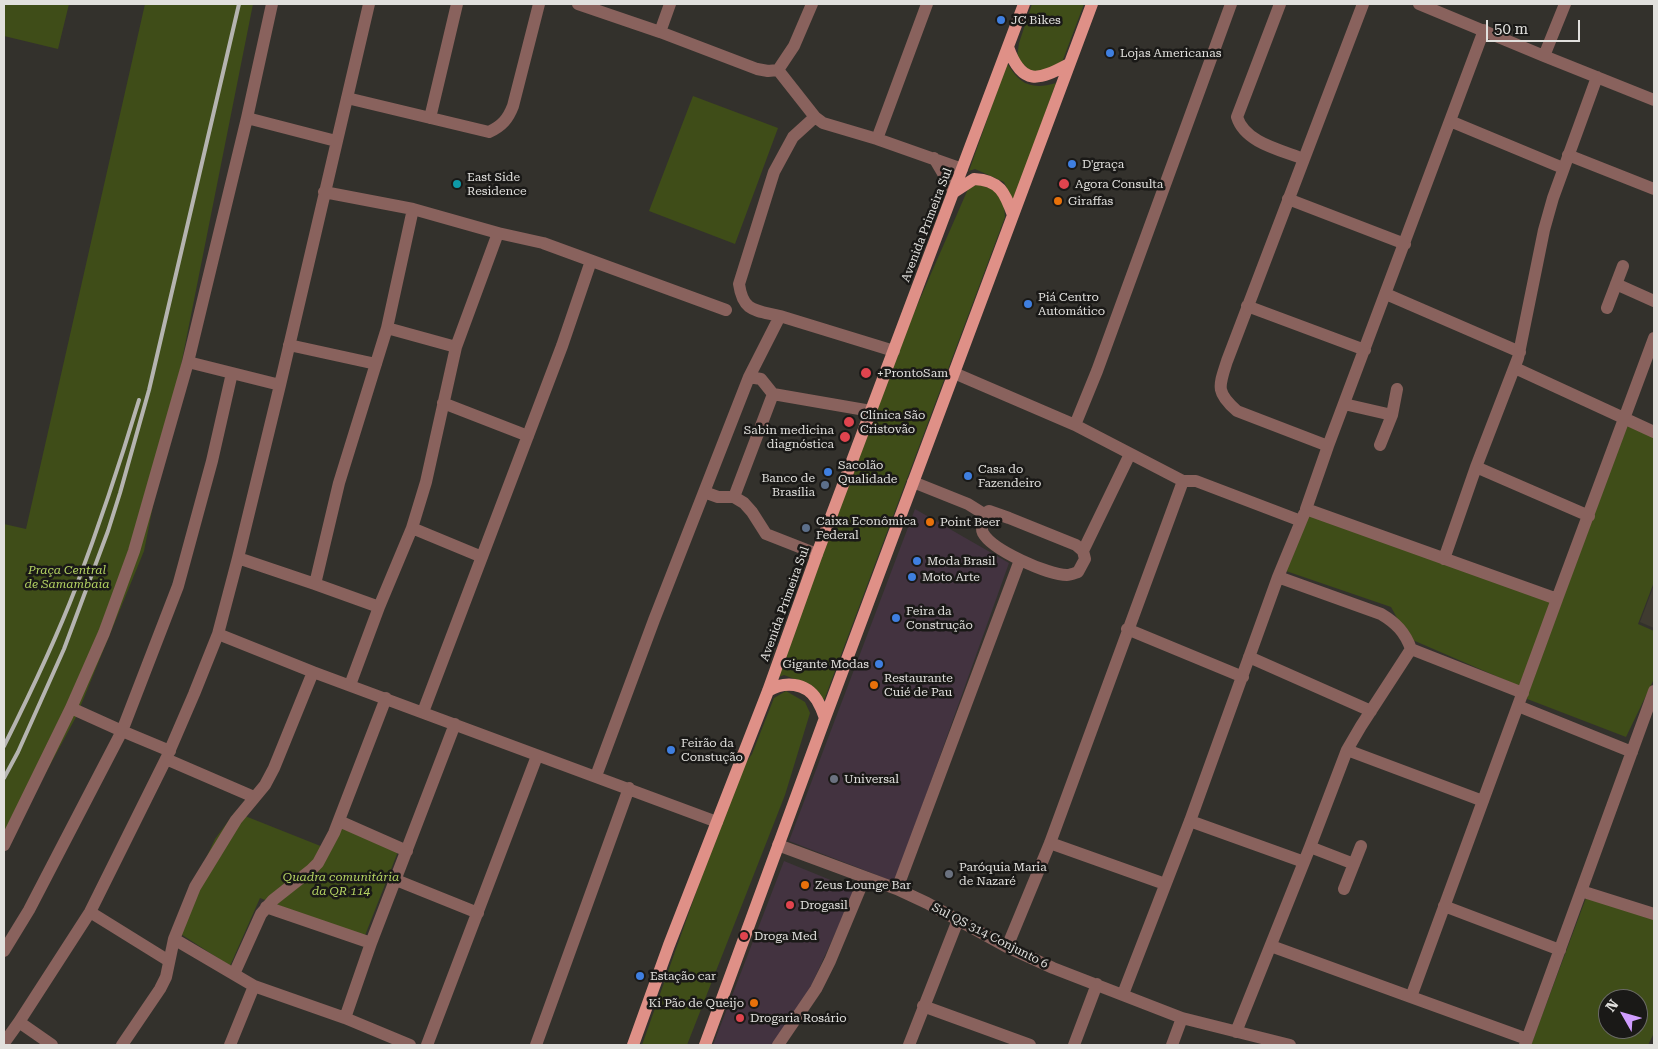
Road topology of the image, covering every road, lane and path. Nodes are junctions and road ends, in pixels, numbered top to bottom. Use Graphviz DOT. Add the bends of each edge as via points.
graph roads {
  1 [pos="272,4"];
  2 [pos="369,4"];
  3 [pos="457,4"];
  4 [pos="539,4"];
  5 [pos="578,4"];
  6 [pos="670,4"];
  7 [pos="812,4"];
  8 [pos="927,4"];
  9 [pos="1024,4"];
  10 [pos="1092,4"];
  11 [pos="1231,4"];
  12 [pos="1280,4"];
  13 [pos="1363,4"];
  14 [pos="1419,4"];
  15 [pos="1565,4"];
  16 [pos="1436,7"];
  17 [pos="1484,30"];
  18 [pos="660,32"];
  19 [pos="1008,47"];
  20 [pos="1544,56"];
  21 [pos="1070,64"];
  22 [pos="778,70"];
  23 [pos="1597,78"];
  24 [pos="347,98"];
  25 [pos="1654,100"];
  26 [pos="815,117"];
  27 [pos="247,118"];
  28 [pos="430,118"];
  29 [pos="1450,121"];
  30 [pos="877,139"];
  31 [pos="336,141"];
  32 [pos="1568,155"];
  33 [pos="934,158"];
  34 [pos="1304,159"];
  35 [pos="1563,168"];
  36 [pos="962,169"];
  37 [pos="1654,188"];
  38 [pos="324,192"];
  39 [pos="954,192"];
  40 [pos="1288,200"];
  41 [pos="413,209"];
  42 [pos="1013,215"];
  43 [pos="498,233"];
  44 [pos="1404,244"];
  45 [pos="592,261"];
  46 [pos="1623,266"];
  47 [pos="1616,284"];
  48 [pos="1386,294"];
  49 [pos="1654,301"];
  50 [pos="1247,306"];
  51 [pos="1607,308"];
  52 [pos="726,310"];
  53 [pos="780,316"];
  54 [pos="387,328"];
  55 [pos="1654,338"];
  56 [pos="289,345"];
  57 [pos="456,347"];
  58 [pos="1364,350"];
  59 [pos="894,352"];
  60 [pos="1520,352"];
  61 [pos="188,362"];
  62 [pos="376,364"];
  63 [pos="1515,368"];
  64 [pos="232,373"];
  65 [pos="954,373"];
  66 [pos="749,377"];
  67 [pos="280,385"];
  68 [pos="1397,389"];
  69 [pos="773,394"];
  70 [pos="443,403"];
  71 [pos="1344,404"];
  72 [pos="871,411"];
  73 [pos="1392,415"];
  74 [pos="1625,418"];
  75 [pos="1076,425"];
  76 [pos="1654,432"];
  77 [pos="528,436"];
  78 [pos="1380,445"];
  79 [pos="1328,446"];
  80 [pos="1130,454"];
  81 [pos="1476,467"];
  82 [pos="1183,481"];
  83 [pos="913,482"];
  84 [pos="704,492"];
  85 [pos="734,497"];
  86 [pos="1306,509"];
  87 [pos="984,514"];
  88 [pos="1589,516"];
  89 [pos="1301,521"];
  90 [pos="412,528"];
  91 [pos="1083,551"];
  92 [pos="817,554"];
  93 [pos="482,557"];
  94 [pos="238,558"];
  95 [pos="1444,559"];
  96 [pos="1020,560"];
  97 [pos="1278,577"];
  98 [pos="315,584"];
  99 [pos="1557,599"];
  100 [pos="379,607"];
  101 [pos="1128,629"];
  102 [pos="218,634"];
  103 [pos="1411,649"];
  104 [pos="1249,657"];
  105 [pos="313,672"];
  106 [pos="1242,677"];
  107 [pos="350,685"];
  108 [pos="768,691"];
  109 [pos="1654,691"];
  110 [pos="1523,693"];
  111 [pos="386,698"];
  112 [pos="1518,706"];
  113 [pos="71,708"];
  114 [pos="1371,711"];
  115 [pos="423,712"];
  116 [pos="825,718"];
  117 [pos="456,724"];
  118 [pos="122,731"];
  119 [pos="1347,750"];
  120 [pos="1632,752"];
  121 [pos="168,755"];
  122 [pos="537,756"];
  123 [pos="596,776"];
  124 [pos="629,788"];
  125 [pos="254,797"];
  126 [pos="1483,801"];
  127 [pos="339,821"];
  128 [pos="1190,821"];
  129 [pos="717,822"];
  130 [pos="1050,843"];
  131 [pos="4,845"];
  132 [pos="778,845"];
  133 [pos="1361,846"];
  134 [pos="1310,847"];
  135 [pos="407,851"];
  136 [pos="1304,862"];
  137 [pos="1354,864"];
  138 [pos="865,877"];
  139 [pos="396,880"];
  140 [pos="1165,884"];
  141 [pos="1344,888"];
  142 [pos="897,889"];
  143 [pos="1581,891"];
  144 [pos="1444,906"];
  145 [pos="266,907"];
  146 [pos="90,912"];
  147 [pos="478,913"];
  148 [pos="1654,914"];
  149 [pos="958,920"];
  150 [pos="174,939"];
  151 [pos="371,943"];
  152 [pos="1271,946"];
  153 [pos="1008,947"];
  154 [pos="1560,950"];
  155 [pos="4,951"];
  156 [pos="169,962"];
  157 [pos="234,974"];
  158 [pos="1097,984"];
  159 [pos="254,986"];
  160 [pos="1123,994"];
  161 [pos="1411,997"];
  162 [pos="923,1006"];
  163 [pos="345,1018"];
  164 [pos="1182,1018"];
  165 [pos="20,1022"];
  166 [pos="1236,1032"];
  167 [pos="1526,1042"];
  168 [pos="4,1043"];
  169 [pos="52,1045"];
  170 [pos="122,1045"];
  171 [pos="230,1045"];
  172 [pos="410,1045"];
  173 [pos="428,1045"];
  174 [pos="536,1045"];
  175 [pos="633,1045"];
  176 [pos="705,1045"];
  177 [pos="778,1045"];
  178 [pos="909,1045"];
  179 [pos="1030,1045"];
  180 [pos="1074,1045"];
  181 [pos="1172,1045"];
  182 [pos="1290,1045"];
  1 -- 27 [label="street"];
  2 -- 24 [label="street"];
  3 -- 28 [label="street"];
  4 -- 28 [label="street" via="513,106 500,127 489,132"];
  5 -- 18 [label="street"];
  6 -- 18 [label="street"];
  7 -- 22 [label="street" via="794,46"];
  8 -- 30 [label="street"];
  9 -- 19 [label="main road, Avenida Primeira Sul"];
  10 -- 21 [label="main road"];
  11 -- 75 [label="street"];
  12 -- 34 [label="street" via="1237,117 1240,126 1264,144"];
  13 -- 34 [label="street"];
  14 -- 16 [label="street"];
  15 -- 20 [label="street"];
  16 -- 17 [label="street"];
  17 -- 20 [label="street"];
  17 -- 29 [label="street"];
  18 -- 22 [label="street" via="757,69"];
  19 -- 21 [label="main road" via="1016,67 1031,76 1048,75"];
  19 -- 36 [label="main road, Avenida Primeira Sul"];
  20 -- 23 [label="street"];
  21 -- 42 [label="main road"];
  22 -- 26 [label="street"];
  23 -- 25 [label="street"];
  23 -- 32 [label="street"];
  24 -- 28 [label="street"];
  24 -- 31 [label="street"];
  26 -- 30 [label="street" via="823,123"];
  26 -- 53 [label="street" via="793,137 774,172 739,284 741,299 751,308"];
  27 -- 31 [label="street"];
  27 -- 61 [label="street"];
  29 -- 35 [label="street"];
  29 -- 44 [label="street"];
  30 -- 33 [label="street"];
  31 -- 38 [label="street"];
  32 -- 35 [label="street"];
  32 -- 37 [label="street"];
  33 -- 36 [label="street"];
  33 -- 39 [label="street"];
  34 -- 40 [label="street"];
  35 -- 60 [label="street" via="1544,230"];
  36 -- 39 [label="main road, Avenida Primeira Sul"];
  38 -- 41 [label="street"];
  38 -- 56 [label="street"];
  39 -- 42 [label="main road" via="974,179 991,182 1004,194"];
  39 -- 59 [label="main road, Avenida Primeira Sul"];
  40 -- 44 [label="street"];
  40 -- 50 [label="street"];
  41 -- 43 [label="street"];
  41 -- 54 [label="street"];
  42 -- 65 [label="main road"];
  43 -- 45 [label="street" via="544,243"];
  43 -- 57 [label="street"];
  44 -- 48 [label="street"];
  45 -- 52 [label="street"];
  45 -- 77 [label="street"];
  46 -- 47 [label="street"];
  47 -- 49 [label="street"];
  47 -- 51 [label="street"];
  48 -- 58 [label="street"];
  48 -- 60 [label="street"];
  50 -- 58 [label="street"];
  50 -- 79 [label="street" via="1222,377 1221,393 1237,411"];
  53 -- 59 [label="street"];
  53 -- 66 [label="street"];
  54 -- 57 [label="street"];
  54 -- 62 [label="street"];
  55 -- 74 [label="street"];
  56 -- 62 [label="street"];
  56 -- 67 [label="street"];
  57 -- 70 [label="street"];
  58 -- 71 [label="street"];
  59 -- 72 [label="main road, Avenida Primeira Sul"];
  60 -- 63 [label="street"];
  61 -- 64 [label="street"];
  61 -- 113 [label="street" via="134,551 104,633"];
  62 -- 98 [label="street" via="339,483"];
  63 -- 74 [label="street"];
  63 -- 81 [label="street"];
  64 -- 67 [label="street"];
  64 -- 118 [label="street" via="178,586"];
  65 -- 75 [label="street"];
  65 -- 83 [label="main road"];
  66 -- 69 [label="street" via="761,379"];
  66 -- 84 [label="street"];
  67 -- 94 [label="street"];
  68 -- 73 [label="street"];
  69 -- 72 [label="street"];
  69 -- 85 [label="street"];
  70 -- 77 [label="street"];
  70 -- 90 [label="street" via="426,482"];
  71 -- 73 [label="street"];
  71 -- 79 [label="street"];
  72 -- 92 [label="main road, Avenida Primeira Sul"];
  73 -- 78 [label="street"];
  74 -- 76 [label="street"];
  74 -- 88 [label="street"];
  75 -- 80 [label="street"];
  77 -- 93 [label="street"];
  79 -- 86 [label="street"];
  80 -- 82 [label="street"];
  80 -- 91 [label="street"];
  81 -- 88 [label="street"];
  81 -- 95 [label="street"];
  82 -- 89 [label="street" via="1196,481"];
  82 -- 101 [label="street"];
  83 -- 87 [label="street" via="968,504"];
  83 -- 116 [label="main road"];
  84 -- 85 [label="street" via="718,497"];
  84 -- 123 [label="street"];
  85 -- 92 [label="street" via="752,512 766,534"];
  86 -- 89 [label="street"];
  86 -- 95 [label="street"];
  87 -- 91 [label="street" via="989,511 1009,518 1076,545"];
  87 -- 96 [label="street" via="982,527 987,538"];
  88 -- 99 [label="street"];
  89 -- 97 [label="street"];
  90 -- 93 [label="street"];
  90 -- 100 [label="street"];
  91 -- 96 [label="street" via="1085,559 1078,572 1068,576"];
  92 -- 108 [label="main road, Avenida Primeira Sul"];
  93 -- 115 [label="street"];
  94 -- 98 [label="street"];
  94 -- 102 [label="street"];
  95 -- 99 [label="street"];
  96 -- 142 [label="street"];
  97 -- 103 [label="street" via="1381,614 1401,630"];
  97 -- 104 [label="street"];
  98 -- 100 [label="street"];
  99 -- 110 [label="street"];
  100 -- 107 [label="street"];
  101 -- 106 [label="street"];
  101 -- 130 [label="street"];
  102 -- 105 [label="street"];
  102 -- 121 [label="street"];
  103 -- 110 [label="street"];
  103 -- 114 [label="street"];
  104 -- 106 [label="street"];
  104 -- 114 [label="street"];
  105 -- 107 [label="street"];
  105 -- 125 [label="street" via="274,768"];
  106 -- 128 [label="street"];
  107 -- 111 [label="street"];
  108 -- 116 [label="main road" via="788,684 804,688 817,700"];
  108 -- 129 [label="main road, Avenida Primeira Sul"];
  109 -- 120 [label="street"];
  110 -- 112 [label="street"];
  111 -- 115 [label="street"];
  111 -- 127 [label="street"];
  112 -- 120 [label="street"];
  112 -- 126 [label="street"];
  113 -- 118 [label="street"];
  113 -- 131 [label="street"];
  114 -- 119 [label="street"];
  115 -- 117 [label="street"];
  116 -- 132 [label="main road"];
  117 -- 122 [label="street"];
  117 -- 135 [label="street"];
  118 -- 121 [label="street"];
  118 -- 155 [label="street" via="29,910"];
  119 -- 126 [label="street"];
  119 -- 134 [label="street"];
  120 -- 143 [label="street"];
  121 -- 125 [label="street"];
  121 -- 146 [label="street"];
  122 -- 123 [label="street"];
  122 -- 147 [label="street"];
  123 -- 124 [label="street"];
  124 -- 129 [label="street"];
  124 -- 174 [label="street"];
  125 -- 150 [label="street" via="220,844 195,887"];
  126 -- 144 [label="street"];
  127 -- 135 [label="street"];
  127 -- 145 [label="street" via="311,870"];
  128 -- 136 [label="street"];
  128 -- 140 [label="street"];
  129 -- 175 [label="main road, Avenida Primeira Sul"];
  130 -- 140 [label="street"];
  130 -- 153 [label="street"];
  132 -- 138 [label="street, Sul QS 314 Conjunto 6"];
  132 -- 176 [label="main road"];
  133 -- 137 [label="street"];
  134 -- 136 [label="street"];
  134 -- 137 [label="street"];
  135 -- 139 [label="street"];
  136 -- 152 [label="street"];
  137 -- 141 [label="street"];
  138 -- 142 [label="street, Sul QS 314 Conjunto 6"];
  138 -- 177 [label="street" via="816,989"];
  139 -- 147 [label="street"];
  139 -- 151 [label="street"];
  140 -- 160 [label="street"];
  142 -- 149 [label="street, Sul QS 314 Conjunto 6"];
  143 -- 148 [label="street"];
  143 -- 154 [label="street"];
  144 -- 154 [label="street"];
  144 -- 161 [label="street"];
  145 -- 151 [label="street"];
  145 -- 157 [label="street" via="255,922"];
  146 -- 156 [label="street"];
  146 -- 165 [label="street"];
  147 -- 173 [label="street"];
  149 -- 153 [label="street, Sul QS 314 Conjunto 6"];
  149 -- 162 [label="street"];
  150 -- 156 [label="street"];
  150 -- 157 [label="street"];
  151 -- 163 [label="street"];
  152 -- 161 [label="street"];
  152 -- 166 [label="street"];
  153 -- 158 [label="street, Sul QS 314 Conjunto 6"];
  154 -- 167 [label="street"];
  156 -- 170 [label="street" via="160,989"];
  157 -- 159 [label="street"];
  158 -- 160 [label="street, Sul QS 314 Conjunto 6"];
  158 -- 180 [label="street"];
  159 -- 163 [label="street"];
  159 -- 171 [label="street"];
  160 -- 164 [label="street, Sul QS 314 Conjunto 6"];
  161 -- 167 [label="street"];
  162 -- 178 [label="street"];
  162 -- 179 [label="street"];
  163 -- 172 [label="street"];
  164 -- 166 [label="street, Sul QS 314 Conjunto 6"];
  164 -- 181 [label="street"];
  165 -- 168 [label="street"];
  165 -- 169 [label="street"];
  166 -- 182 [label="street, Sul QS 314 Conjunto 6"];
}
